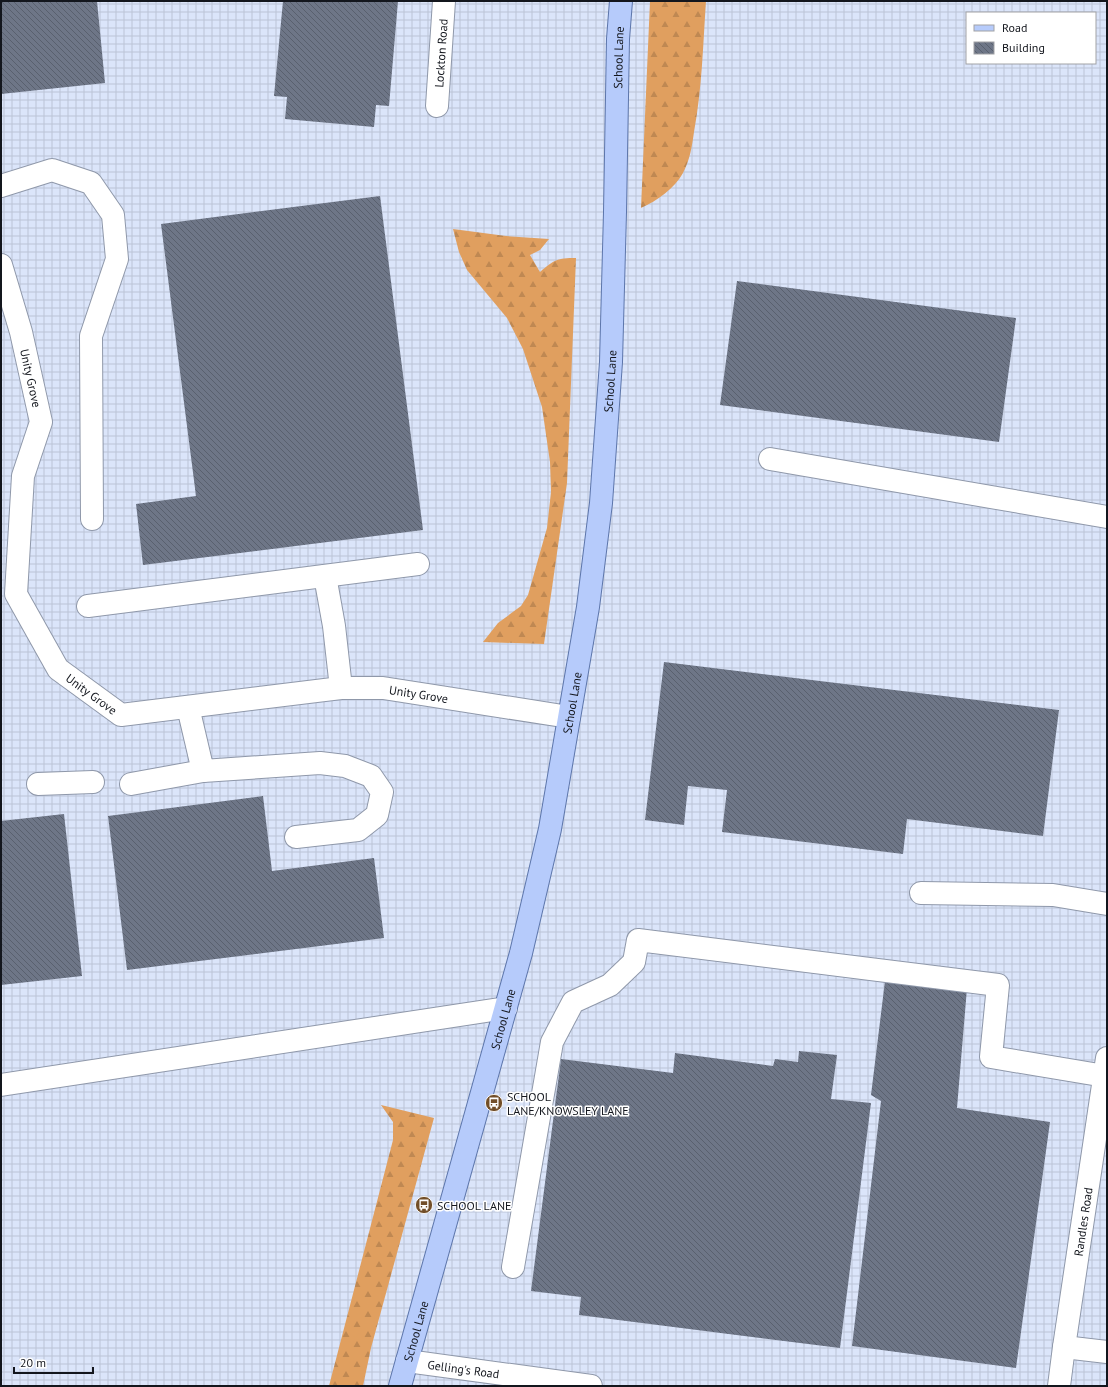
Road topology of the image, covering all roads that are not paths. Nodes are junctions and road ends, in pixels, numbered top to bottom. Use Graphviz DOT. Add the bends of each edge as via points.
graph roads {
  1 [pos="444,1"];
  2 [pos="621,1"];
  3 [pos="437,106"];
  4 [pos="1,186"];
  5 [pos="1,265"];
  6 [pos="770,459"];
  7 [pos="1107,517"];
  8 [pos="92,518"];
  9 [pos="9,564"];
  10 [pos="418,564"];
  11 [pos="325,576"];
  12 [pos="88,606"];
  13 [pos="341,688"];
  14 [pos="188,707"];
  15 [pos="569,717"];
  16 [pos="203,772"];
  17 [pos="92,782"];
  18 [pos="38,784"];
  19 [pos="131,784"];
  20 [pos="296,837"];
  21 [pos="921,893"];
  22 [pos="1107,904"];
  23 [pos="506,1008"];
  24 [pos="1106,1067"];
  25 [pos="1,1085"];
  26 [pos="513,1267"];
  27 [pos="1064,1348"];
  28 [pos="1107,1352"];
  29 [pos="407,1361"];
  30 [pos="400,1386"];
  31 [pos="591,1386"];
  32 [pos="1059,1386"];
  1 -- 3 [label="street, Lockton Road"];
  2 -- 15 [label="main road, School Lane" via="611,362 602,487 588,607"];
  4 -- 8 [label="street" via="52,170 90,183 113,215 117,259 91,336"];
  5 -- 9 [label="street, Unity Grove" via="21,332 41,422 23,476"];
  6 -- 7 [label="street"];
  9 -- 14 [label="street, Unity Grove" via="16,594 58,669 121,715"];
  10 -- 11 [label="street"];
  11 -- 12 [label="street"];
  11 -- 13 [label="street"];
  13 -- 14 [label="street, Unity Grove"];
  13 -- 15 [label="street, Unity Grove" via="383,688"];
  14 -- 16 [label="street"];
  15 -- 23 [label="main road, School Lane" via="548,836"];
  16 -- 19 [label="street"];
  16 -- 20 [label="street" via="320,763 345,766 371,776 382,792 378,815 358,830"];
  17 -- 18 [label="street"];
  21 -- 22 [label="street" via="1054,895"];
  23 -- 25 [label="street"];
  23 -- 29 [label="main road, School Lane"];
  24 -- 26 [label="street" via="991,1057 998,985 638,940 634,962 610,985 573,1002 552,1042"];
  24 -- 27 [label="street, Randles Road"];
  27 -- 28 [label="street"];
  27 -- 32 [label="street, Randles Road"];
  29 -- 30 [label="main road, School Lane"];
  29 -- 31 [label="street, Gelling's Road"];
}
